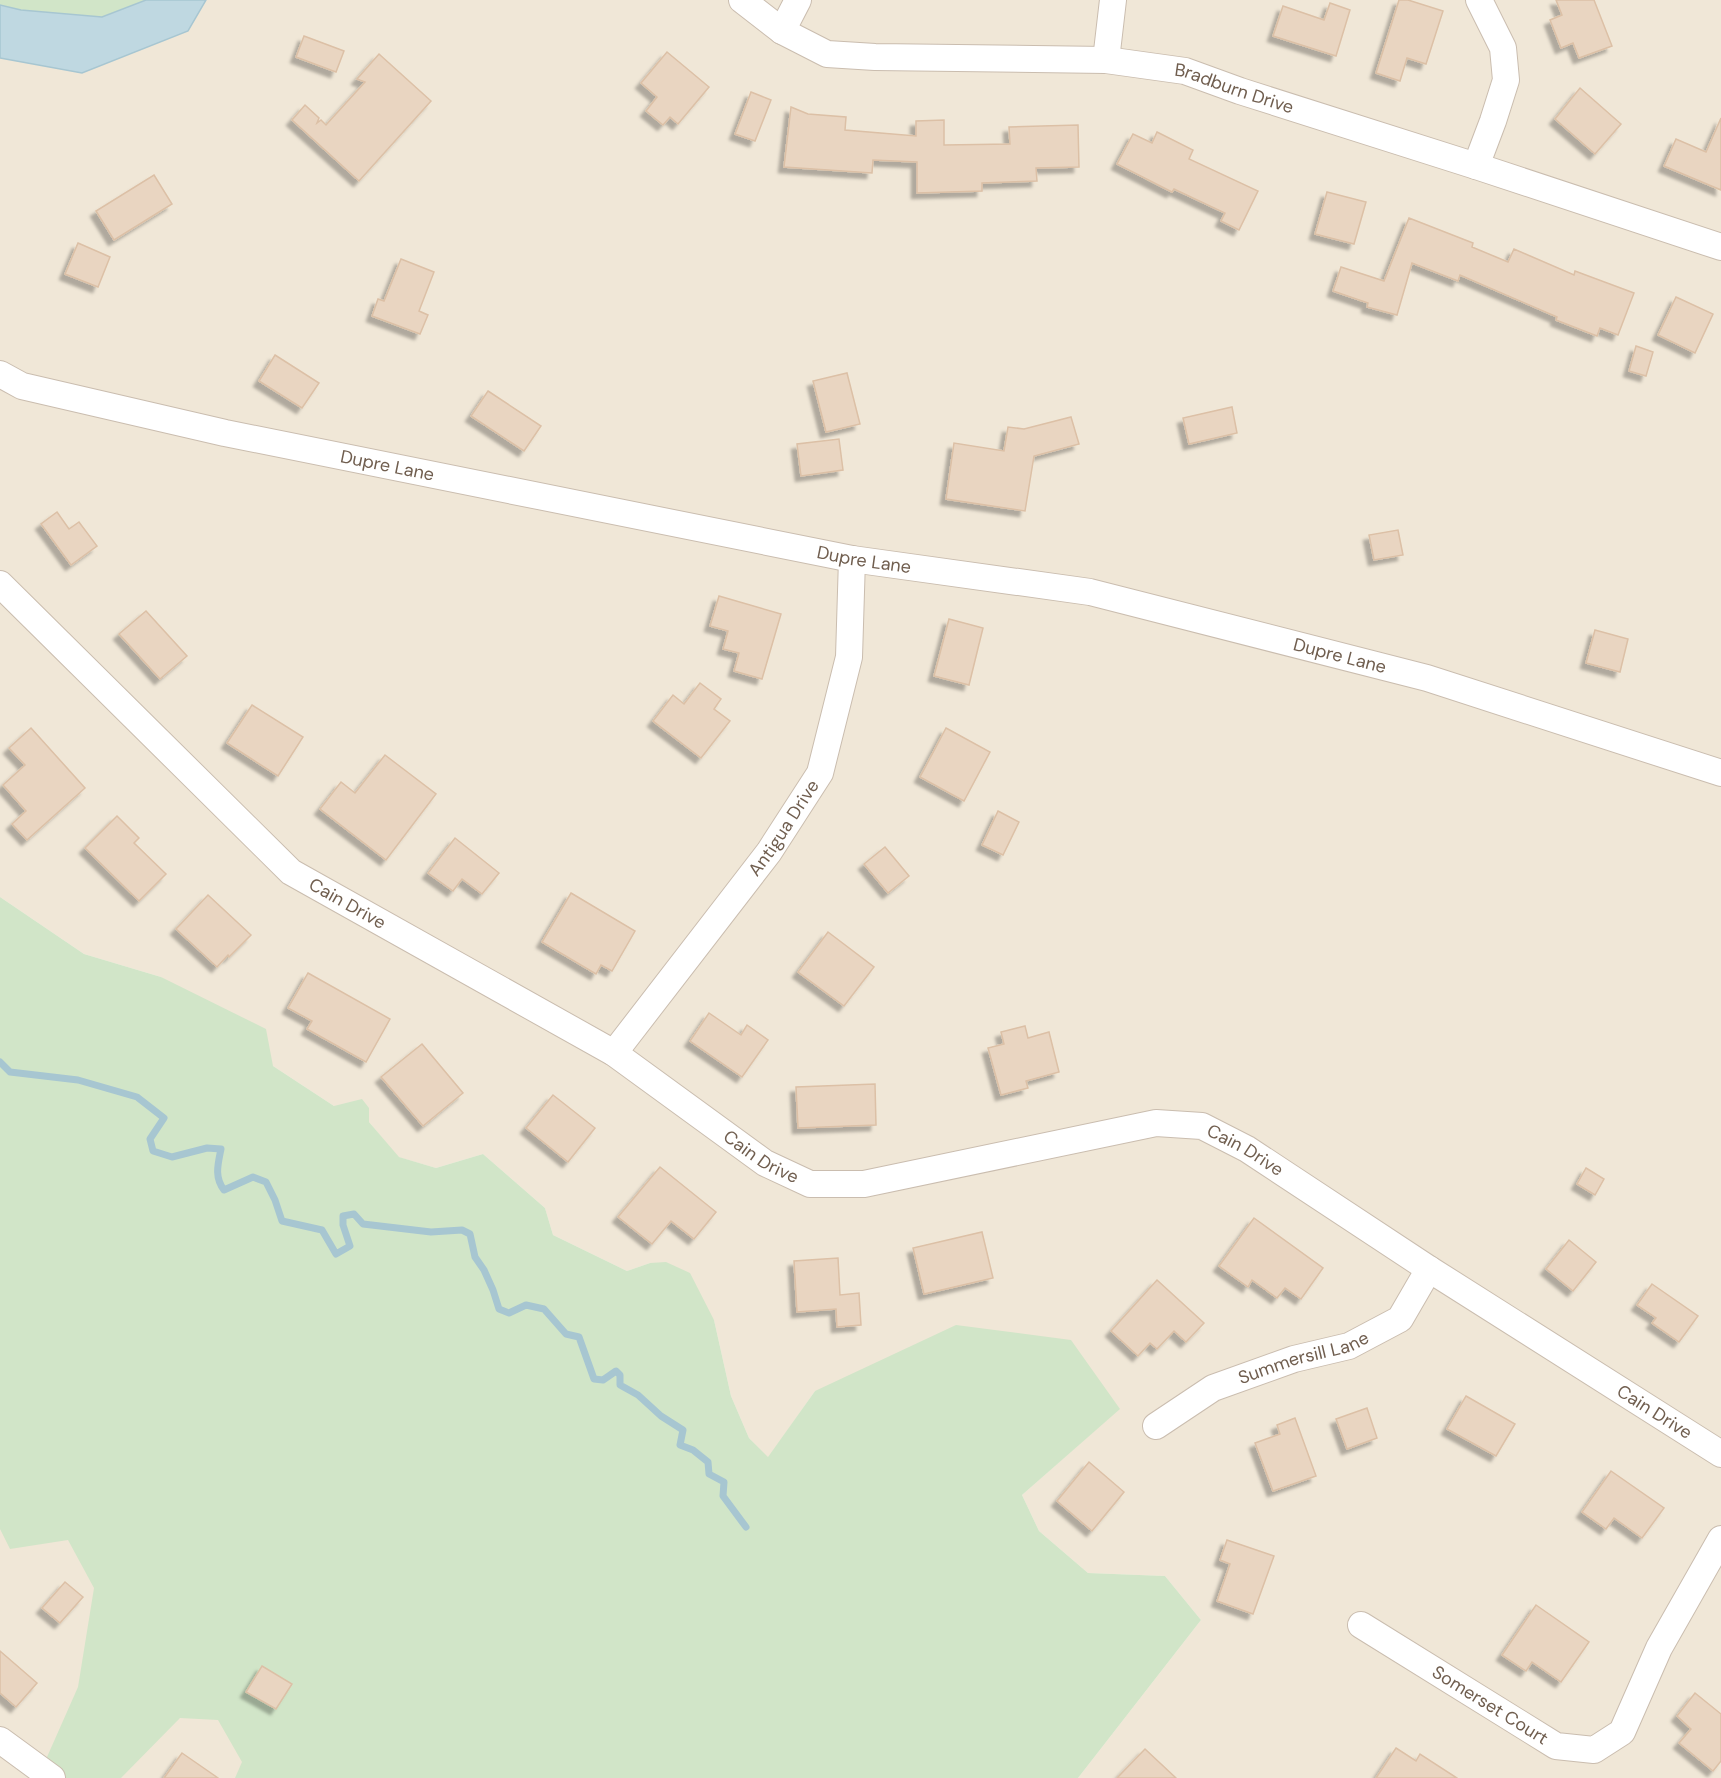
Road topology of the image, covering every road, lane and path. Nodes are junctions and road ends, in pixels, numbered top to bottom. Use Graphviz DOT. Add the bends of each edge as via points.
graph roads {
  1 [pos="742,0"];
  2 [pos="798,0"];
  3 [pos="1113,0"];
  4 [pos="1479,0"];
  5 [pos="782,31"];
  6 [pos="1106,60"];
  7 [pos="1476,166"];
  8 [pos="1721,247"];
  9 [pos="0,374"];
  10 [pos="852,559"];
  11 [pos="0,584"];
  12 [pos="1721,773"];
  13 [pos="614,1053"];
  14 [pos="1429,1269"];
  15 [pos="1156,1426"];
  16 [pos="1721,1454"];
  17 [pos="1721,1539"];
  18 [pos="1361,1625"];
  19 [pos="0,1740"];
  20 [pos="52,1778"];
  1 -- 5 [label="street, Bradburn Drive"];
  2 -- 5 [label="street"];
  3 -- 6 [label="street"];
  4 -- 7 [label="street" via="1503,48 1506,80"];
  5 -- 6 [label="street, Bradburn Drive" via="827,54"];
  6 -- 7 [label="street, Bradburn Drive" via="1185,71"];
  7 -- 8 [label="street, Bradburn Drive"];
  9 -- 10 [label="street, Dupre Lane" via="22,386 225,433"];
  10 -- 12 [label="street, Dupre Lane" via="1090,591 1427,678"];
  10 -- 13 [label="street, Antigua Drive" via="849,657 820,773 769,852"];
  11 -- 13 [label="street, Cain Drive" via="291,872"];
  13 -- 14 [label="street, Cain Drive" via="765,1163 810,1184 864,1184 1156,1123 1202,1126 1247,1149"];
  14 -- 15 [label="street, Summersill Lane" via="1400,1319 1349,1346 1294,1359 1214,1388"];
  14 -- 16 [label="street, Cain Drive"];
  17 -- 18 [label="street, Somerset Court" via="1659,1648 1622,1732 1594,1750 1556,1746"];
  19 -- 20 [label="street"];
}
